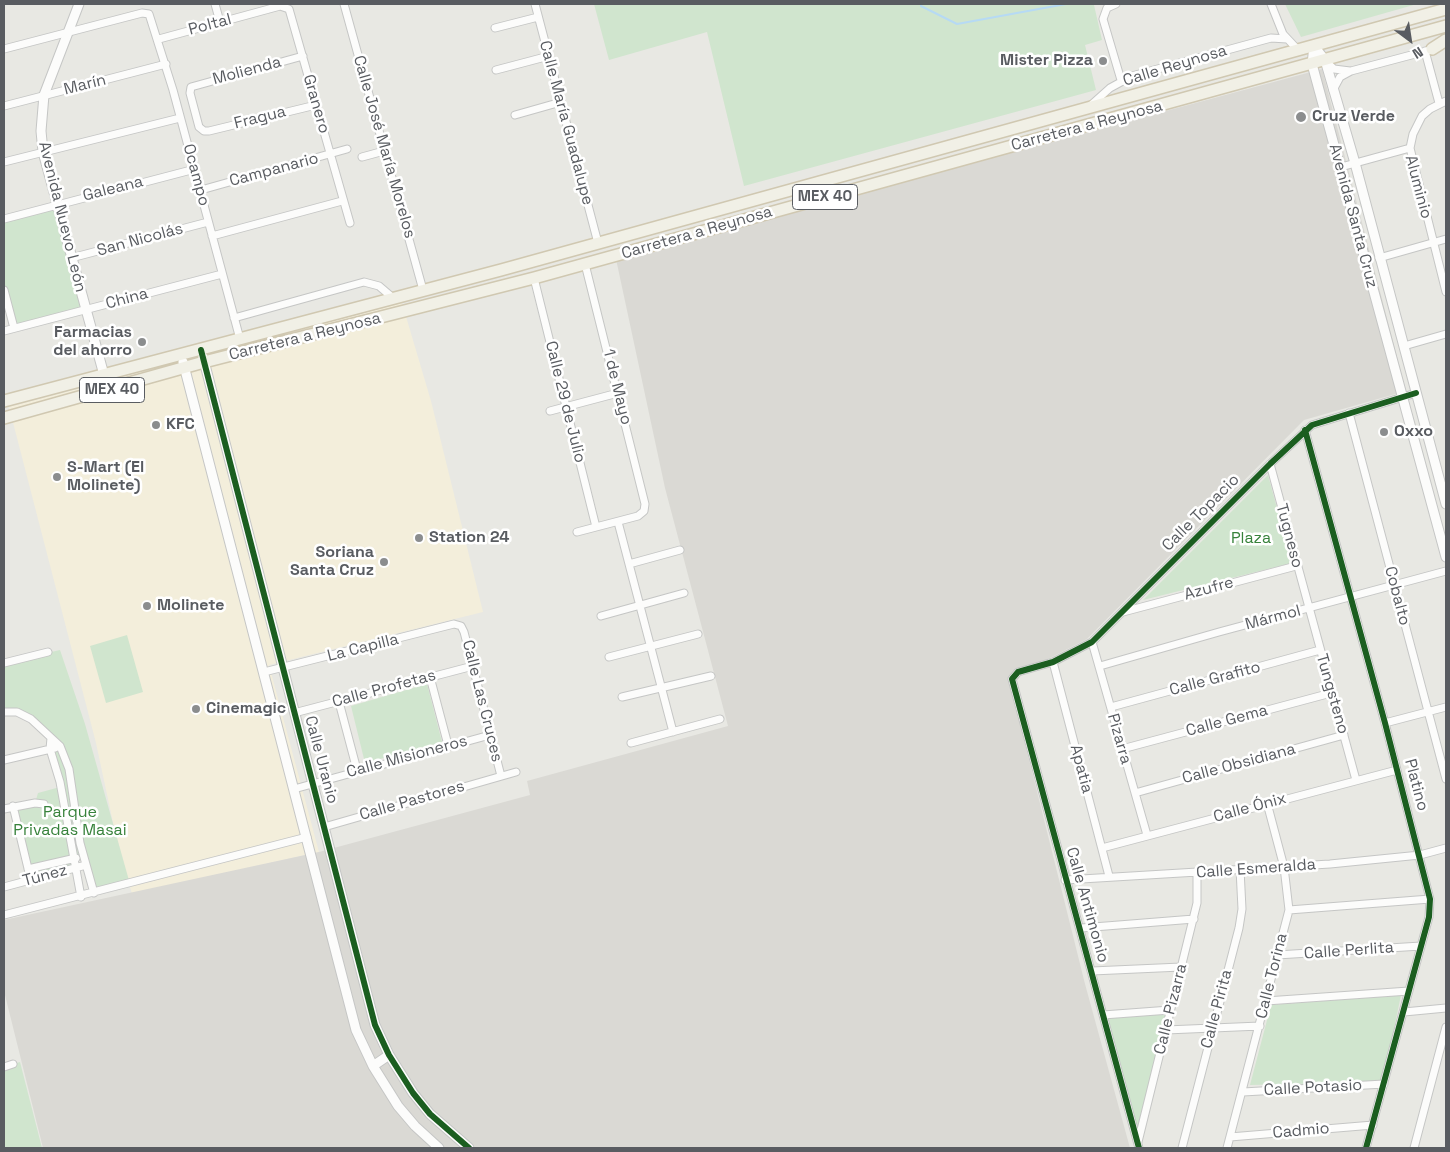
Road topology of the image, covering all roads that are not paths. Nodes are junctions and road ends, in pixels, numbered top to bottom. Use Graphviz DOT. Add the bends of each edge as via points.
graph roads {
  1 [pos="79,4"];
  2 [pos="215,4"];
  3 [pos="344,4"];
  4 [pos="535,4"];
  5 [pos="1116,4"];
  6 [pos="1271,4"];
  7 [pos="289,9"];
  8 [pos="1446,9"];
  9 [pos="538,17"];
  10 [pos="220,22"];
  11 [pos="1279,24"];
  12 [pos="1446,26"];
  13 [pos="495,28"];
  14 [pos="68,32"];
  15 [pos="1271,38"];
  16 [pos="158,39"];
  17 [pos="1287,39"];
  18 [pos="1446,40"];
  19 [pos="1446,45"];
  20 [pos="1314,46"];
  21 [pos="4,49"];
  22 [pos="1429,50"];
  23 [pos="1299,51"];
  24 [pos="303,56"];
  25 [pos="548,56"];
  26 [pos="1325,60"];
  27 [pos="166,64"];
  28 [pos="1312,64"];
  29 [pos="496,70"];
  30 [pos="1350,71"];
  31 [pos="1121,80"];
  32 [pos="1333,90"];
  33 [pos="44,95"];
  34 [pos="561,102"];
  35 [pos="1443,102"];
  36 [pos="316,105"];
  37 [pos="4,106"];
  38 [pos="1088,109"];
  39 [pos="515,115"];
  40 [pos="180,118"];
  41 [pos="204,131"];
  42 [pos="965,142"];
  43 [pos="1410,148"];
  44 [pos="347,149"];
  45 [pos="384,151"];
  46 [pos="43,152"];
  47 [pos="330,154"];
  48 [pos="362,157"];
  49 [pos="968,158"];
  50 [pos="4,162"];
  51 [pos="1355,163"];
  52 [pos="1341,167"];
  53 [pos="194,169"];
  54 [pos="200,190"];
  55 [pos="342,201"];
  56 [pos="57,204"];
  57 [pos="4,219"];
  58 [pos="208,222"];
  59 [pos="350,223"];
  60 [pos="632,233"];
  61 [pos="212,236"];
  62 [pos="1446,239"];
  63 [pos="598,242"];
  64 [pos="1433,242"];
  65 [pos="585,246"];
  66 [pos="72,258"];
  67 [pos="1379,258"];
  68 [pos="585,264"];
  69 [pos="501,270"];
  70 [pos="222,274"];
  71 [pos="547,274"];
  72 [pos="534,278"];
  73 [pos="516,282"];
  74 [pos="4,290"];
  75 [pos="424,290"];
  76 [pos="1446,292"];
  77 [pos="393,298"];
  78 [pos="86,310"];
  79 [pos="330,314"];
  80 [pos="234,318"];
  81 [pos="14,328"];
  82 [pos="4,331"];
  83 [pos="1446,334"];
  84 [pos="240,339"];
  85 [pos="296,339"];
  86 [pos="1404,346"];
  87 [pos="201,350"];
  88 [pos="181,355"];
  89 [pos="204,362"];
  90 [pos="185,368"];
  91 [pos="104,375"];
  92 [pos="150,378"];
  93 [pos="618,393"];
  94 [pos="1416,393"];
  95 [pos="1402,396"];
  96 [pos="4,401"];
  97 [pos="49,406"];
  98 [pos="565,406"];
  99 [pos="550,410"];
  100 [pos="1349,413"];
  101 [pos="4,418"];
  102 [pos="1305,430"];
  103 [pos="1270,464"];
  104 [pos="1446,504"];
  105 [pos="618,522"];
  106 [pos="596,526"];
  107 [pos="1442,526"];
  108 [pos="576,532"];
  109 [pos="680,550"];
  110 [pos="1446,557"];
  111 [pos="629,564"];
  112 [pos="1296,566"];
  113 [pos="1446,571"];
  114 [pos="1394,585"];
  115 [pos="684,593"];
  116 [pos="1351,596"];
  117 [pos="639,605"];
  118 [pos="1309,608"];
  119 [pos="1122,612"];
  120 [pos="601,616"];
  121 [pos="461,626"];
  122 [pos="698,634"];
  123 [pos="1092,642"];
  124 [pos="650,647"];
  125 [pos="1320,650"];
  126 [pos="48,652"];
  127 [pos="609,657"];
  128 [pos="1053,662"];
  129 [pos="4,663"];
  130 [pos="473,666"];
  131 [pos="1100,666"];
  132 [pos="283,668"];
  133 [pos="264,672"];
  134 [pos="1018,672"];
  135 [pos="712,676"];
  136 [pos="430,677"];
  137 [pos="661,688"];
  138 [pos="1331,693"];
  139 [pos="622,697"];
  140 [pos="339,702"];
  141 [pos="1110,707"];
  142 [pos="1446,707"];
  143 [pos="4,712"];
  144 [pos="1428,712"];
  145 [pos="294,713"];
  146 [pos="720,719"];
  147 [pos="1385,723"];
  148 [pos="673,732"];
  149 [pos="490,735"];
  150 [pos="1344,735"];
  151 [pos="51,738"];
  152 [pos="631,743"];
  153 [pos="448,745"];
  154 [pos="60,746"];
  155 [pos="1122,749"];
  156 [pos="50,750"];
  157 [pos="4,760"];
  158 [pos="357,770"];
  159 [pos="1397,770"];
  160 [pos="516,772"];
  161 [pos="501,776"];
  162 [pos="1446,779"];
  163 [pos="1356,780"];
  164 [pos="71,784"];
  165 [pos="313,784"];
  166 [pos="60,786"];
  167 [pos="294,788"];
  168 [pos="1135,793"];
  169 [pos="1267,803"];
  170 [pos="44,804"];
  171 [pos="13,806"];
  172 [pos="4,809"];
  173 [pos="324,827"];
  174 [pos="1147,836"];
  175 [pos="307,837"];
  176 [pos="1102,848"];
  177 [pos="1446,848"];
  178 [pos="1420,855"];
  179 [pos="83,856"];
  180 [pos="73,859"];
  181 [pos="86,865"];
  182 [pos="1284,867"];
  183 [pos="75,868"];
  184 [pos="28,869"];
  185 [pos="1240,869"];
  186 [pos="1197,873"];
  187 [pos="1109,876"];
  188 [pos="1065,880"];
  189 [pos="31,881"];
  190 [pos="4,887"];
  191 [pos="94,893"];
  192 [pos="81,897"];
  193 [pos="1430,899"];
  194 [pos="1289,910"];
  195 [pos="4,915"];
  196 [pos="1194,919"];
  197 [pos="1081,928"];
  198 [pos="1422,946"];
  199 [pos="1277,955"];
  200 [pos="1181,967"];
  201 [pos="1092,971"];
  202 [pos="1409,991"];
  203 [pos="1266,1001"];
  204 [pos="1446,1008"];
  205 [pos="1170,1010"];
  206 [pos="1404,1012"];
  207 [pos="1103,1015"];
  208 [pos="1260,1026"];
  209 [pos="1212,1028"];
  210 [pos="1446,1028"];
  211 [pos="1166,1030"];
  212 [pos="389,1055"];
  213 [pos="13,1064"];
  214 [pos="373,1066"];
  215 [pos="4,1067"];
  216 [pos="1384,1084"];
  217 [pos="1242,1092"];
  218 [pos="1373,1125"];
  219 [pos="1230,1137"];
  220 [pos="1138,1147"];
  221 [pos="439,1148"];
  222 [pos="469,1148"];
  223 [pos="1182,1148"];
  224 [pos="1226,1148"];
  225 [pos="1366,1148"];
  226 [pos="1414,1148"];
  1 -- 14 [label="street, Avenida Nuevo León"];
  2 -- 10 [label="street"];
  3 -- 45 [label="street, Calle José María Morelos"];
  4 -- 9 [label="street, Calle María Guadalupe"];
  5 -- 31 [label="street" via="1107,8 1103,19"];
  6 -- 11 [label="street"];
  7 -- 10 [label="street, Poltal" via="280,6"];
  7 -- 24 [label="street, Granero"];
  8 -- 20 [label="main road, Carretera a Reynosa / MEX 40"];
  9 -- 13 [label="street"];
  9 -- 25 [label="street, Calle María Guadalupe"];
  10 -- 16 [label="street, Poltal"];
  11 -- 15 [label="street"];
  11 -- 17 [label="street"];
  12 -- 26 [label="main road, Carretera a Reynosa / MEX 40"];
  14 -- 16 [label="street, Ocampo" via="148,13"];
  14 -- 21 [label="street"];
  14 -- 33 [label="street, Avenida Nuevo León"];
  15 -- 17 [label="street, Calle Reynosa"];
  15 -- 31 [label="street, Calle Reynosa"];
  16 -- 27 [label="street, Ocampo"];
  17 -- 23 [label="street"];
  18 -- 22 [label="main road"];
  19 -- 22 [label="street"];
  20 -- 23 [label="main road, Carretera a Reynosa / MEX 40"];
  20 -- 26 [label="street, Avenida Santa Cruz"];
  20 -- 28 [label="street, Avenida Santa Cruz"];
  22 -- 30 [label="street"];
  22 -- 35 [label="street"];
  23 -- 38 [label="main road, Carretera a Reynosa / MEX 40"];
  24 -- 36 [label="street, Granero"];
  24 -- 41 [label="street, Molienda" via="191,87 199,127"];
  25 -- 29 [label="street"];
  25 -- 34 [label="street, Calle María Guadalupe"];
  26 -- 28 [label="main road, Carretera a Reynosa / MEX 40"];
  26 -- 30 [label="street" via="1334,69"];
  26 -- 32 [label="street, Avenida Santa Cruz"];
  27 -- 33 [label="street, Marín"];
  27 -- 40 [label="street, Ocampo"];
  28 -- 49 [label="main road, Carretera a Reynosa / MEX 40"];
  28 -- 52 [label="street, Avenida Santa Cruz"];
  30 -- 32 [label="street" via="1340,77"];
  31 -- 38 [label="street, Calle Reynosa"];
  32 -- 51 [label="street, Avenida Santa Cruz"];
  33 -- 37 [label="street, Marín"];
  33 -- 46 [label="street, Avenida Nuevo León"];
  34 -- 39 [label="street"];
  34 -- 63 [label="street, Calle María Guadalupe"];
  35 -- 43 [label="street" via="1422,116"];
  36 -- 41 [label="street, Fragua"];
  36 -- 47 [label="street, Granero"];
  38 -- 42 [label="main road, Carretera a Reynosa / MEX 40"];
  40 -- 46 [label="street"];
  40 -- 53 [label="street, Ocampo"];
  42 -- 49 [label="main road"];
  42 -- 60 [label="main road, Carretera a Reynosa / MEX 40"];
  43 -- 51 [label="street, Aluminio"];
  43 -- 64 [label="street, Aluminio"];
  44 -- 47 [label="street, Campanario"];
  45 -- 48 [label="street"];
  45 -- 75 [label="street, Calle José María Morelos"];
  46 -- 50 [label="street"];
  46 -- 56 [label="street, Avenida Nuevo León"];
  47 -- 54 [label="street, Campanario"];
  47 -- 55 [label="street, Granero"];
  49 -- 68 [label="main road, Carretera a Reynosa / MEX 40"];
  51 -- 52 [label="street, Aluminio"];
  51 -- 67 [label="street, Avenida Santa Cruz"];
  52 -- 95 [label="street, Avenida Santa Cruz"];
  53 -- 54 [label="street, Ocampo"];
  53 -- 56 [label="street, Galeana"];
  54 -- 58 [label="street, Ocampo"];
  55 -- 59 [label="street, Granero"];
  55 -- 61 [label="street"];
  56 -- 57 [label="street, Galeana"];
  56 -- 66 [label="street, Avenida Nuevo León"];
  58 -- 61 [label="street, Ocampo"];
  58 -- 66 [label="street, San Nicolás"];
  60 -- 63 [label="main road, Carretera a Reynosa / MEX 40"];
  60 -- 68 [label="main road" via="593,250"];
  61 -- 70 [label="street, Ocampo"];
  62 -- 64 [label="street"];
  63 -- 65 [label="main road, Carretera a Reynosa / MEX 40"];
  64 -- 67 [label="street"];
  64 -- 76 [label="street, Aluminio"];
  65 -- 69 [label="main road, Carretera a Reynosa / MEX 40"];
  65 -- 71 [label="main road" via="559,262"];
  66 -- 78 [label="street, Avenida Nuevo León"];
  67 -- 86 [label="street, Avenida Santa Cruz"];
  68 -- 71 [label="main road, Carretera a Reynosa / MEX 40"];
  68 -- 93 [label="street, 1 de Mayo"];
  69 -- 73 [label="main road" via="518,270 520,274"];
  69 -- 75 [label="main road, Carretera a Reynosa / MEX 40"];
  70 -- 78 [label="street, China"];
  70 -- 80 [label="street, Ocampo"];
  71 -- 72 [label="main road, Carretera a Reynosa / MEX 40"];
  72 -- 73 [label="main road, Carretera a Reynosa / MEX 40"];
  72 -- 98 [label="street, Calle 29 de Julio"];
  73 -- 85 [label="main road, Carretera a Reynosa / MEX 40"];
  74 -- 81 [label="street"];
  75 -- 77 [label="main road, Carretera a Reynosa / MEX 40"];
  77 -- 79 [label="main road, Carretera a Reynosa / MEX 40"];
  77 -- 80 [label="street" via="379,286 364,282"];
  78 -- 81 [label="street, China"];
  78 -- 91 [label="street, Avenida Nuevo León"];
  79 -- 84 [label="main road, Carretera a Reynosa / MEX 40"];
  79 -- 85 [label="main road" via="305,326"];
  80 -- 84 [label="street, Ocampo"];
  81 -- 82 [label="street, China"];
  83 -- 86 [label="street"];
  84 -- 87 [label="main road, Carretera a Reynosa / MEX 40"];
  85 -- 89 [label="main road, Carretera a Reynosa / MEX 40"];
  86 -- 94 [label="street, Avenida Santa Cruz"];
  87 -- 88 [label="main road, Carretera a Reynosa / MEX 40"];
  87 -- 89 [label="street, Calle Uranio"];
  88 -- 90 [label="street, Calle Uranio"];
  88 -- 91 [label="main road, Carretera a Reynosa / MEX 40"];
  89 -- 90 [label="main road, Carretera a Reynosa / MEX 40"];
  89 -- 132 [label="street, Calle Uranio"];
  90 -- 92 [label="main road, Carretera a Reynosa / MEX 40"];
  90 -- 133 [label="street, Calle Uranio"];
  91 -- 92 [label="main road" via="116,379"];
  91 -- 96 [label="main road, Carretera a Reynosa / MEX 40"];
  91 -- 97 [label="main road"];
  92 -- 97 [label="main road, Carretera a Reynosa / MEX 40"];
  93 -- 98 [label="street"];
  93 -- 105 [label="street, 1 de Mayo" via="645,504 644,511 638,516"];
  94 -- 95 [label="street, Calle Topacio"];
  94 -- 104 [label="street, Avenida Santa Cruz"];
  95 -- 100 [label="street, Calle Topacio"];
  95 -- 107 [label="street, Avenida Santa Cruz"];
  97 -- 101 [label="main road, Carretera a Reynosa / MEX 40"];
  98 -- 99 [label="street"];
  98 -- 106 [label="street, Calle 29 de Julio"];
  100 -- 102 [label="street, Calle Topacio"];
  100 -- 114 [label="street, Cobalto"];
  102 -- 103 [label="street, Calle Topacio"];
  102 -- 116 [label="street, Platino"];
  103 -- 112 [label="street, Tugneso"];
  103 -- 119 [label="street, Calle Topacio"];
  105 -- 106 [label="street"];
  105 -- 111 [label="street"];
  106 -- 108 [label="street"];
  107 -- 110 [label="street, Avenida Santa Cruz"];
  109 -- 111 [label="street"];
  111 -- 117 [label="street"];
  112 -- 118 [label="street, Tugneso"];
  112 -- 119 [label="street, Azufre"];
  113 -- 114 [label="street, Mármol"];
  114 -- 116 [label="street, Mármol"];
  114 -- 144 [label="street, Cobalto"];
  115 -- 117 [label="street"];
  116 -- 118 [label="street, Mármol"];
  116 -- 147 [label="street, Platino"];
  117 -- 120 [label="street"];
  117 -- 124 [label="street"];
  118 -- 125 [label="street, Tungsteno"];
  118 -- 131 [label="street, Mármol"];
  119 -- 123 [label="street, Calle Topacio"];
  121 -- 130 [label="street, Calle Las Cruces"];
  121 -- 132 [label="street, La Capilla" via="454,624"];
  122 -- 124 [label="street"];
  123 -- 128 [label="street, Calle Topacio"];
  123 -- 131 [label="street, Pizarra"];
  124 -- 127 [label="street"];
  124 -- 137 [label="street"];
  125 -- 138 [label="street, Tungsteno"];
  125 -- 141 [label="street, Calle Grafito"];
  126 -- 129 [label="street"];
  128 -- 134 [label="street, Calle Topacio"];
  128 -- 176 [label="street, Apatia"];
  130 -- 136 [label="street, Calle Profetas"];
  130 -- 149 [label="street, Calle Las Cruces"];
  131 -- 141 [label="street, Pizarra"];
  132 -- 133 [label="street, La Capilla"];
  132 -- 145 [label="street, Calle Uranio"];
  133 -- 167 [label="street, Calle Uranio"];
  134 -- 188 [label="street, Calle Antimonio" via="1012,679 1013,689"];
  135 -- 137 [label="street"];
  136 -- 140 [label="street, Calle Profetas"];
  136 -- 153 [label="street"];
  137 -- 139 [label="street"];
  137 -- 148 [label="street"];
  138 -- 150 [label="street, Tungsteno"];
  138 -- 155 [label="street, Calle Gema"];
  140 -- 145 [label="street, Calle Profetas"];
  140 -- 158 [label="street"];
  141 -- 155 [label="street, Pizarra"];
  142 -- 144 [label="street"];
  143 -- 151 [label="street" via="24,715 42,727"];
  144 -- 147 [label="street"];
  144 -- 162 [label="street, Cobalto"];
  145 -- 165 [label="street, Calle Uranio"];
  146 -- 148 [label="street"];
  147 -- 159 [label="street, Platino"];
  148 -- 152 [label="street"];
  149 -- 153 [label="street, Calle Misioneros"];
  149 -- 161 [label="street, Calle Las Cruces"];
  150 -- 163 [label="street, Tungsteno"];
  150 -- 168 [label="street, Calle Obsidiana"];
  151 -- 154 [label="street"];
  151 -- 156 [label="street"];
  153 -- 158 [label="street, Calle Misioneros"];
  154 -- 156 [label="street"];
  154 -- 164 [label="street"];
  155 -- 168 [label="street, Pizarra"];
  156 -- 157 [label="street"];
  156 -- 166 [label="street"];
  158 -- 165 [label="street, Calle Misioneros"];
  159 -- 163 [label="street, Calle Ónix"];
  159 -- 178 [label="street, Platino"];
  160 -- 161 [label="street, Calle Pastores"];
  161 -- 173 [label="street, Calle Pastores"];
  163 -- 169 [label="street, Calle Ónix"];
  164 -- 166 [label="street"];
  164 -- 179 [label="street"];
  165 -- 167 [label="street, Calle Misioneros"];
  165 -- 173 [label="street, Calle Uranio"];
  166 -- 180 [label="street"];
  167 -- 175 [label="street, Calle Uranio"];
  168 -- 174 [label="street, Pizarra"];
  169 -- 174 [label="street, Calle Ónix"];
  169 -- 182 [label="street, Calle Torina"];
  170 -- 171 [label="street"];
  171 -- 172 [label="street"];
  171 -- 184 [label="street"];
  173 -- 212 [label="street, Calle Uranio" via="368,1002"];
  174 -- 176 [label="street, Calle Ónix"];
  175 -- 191 [label="street"];
  175 -- 214 [label="street, Calle Uranio" via="356,1030"];
  176 -- 187 [label="street, Apatia"];
  177 -- 178 [label="street, Calle Esmeralda"];
  178 -- 182 [label="street, Calle Esmeralda"];
  178 -- 193 [label="street, Platino"];
  179 -- 180 [label="street, Túnez"];
  179 -- 181 [label="street"];
  180 -- 183 [label="street"];
  180 -- 184 [label="street, Túnez"];
  181 -- 183 [label="street, Túnez"];
  181 -- 191 [label="street"];
  182 -- 185 [label="street, Calle Esmeralda"];
  182 -- 194 [label="street, Calle Torina"];
  183 -- 189 [label="street, Túnez"];
  183 -- 192 [label="street"];
  184 -- 189 [label="street"];
  185 -- 186 [label="street, Calle Esmeralda"];
  185 -- 209 [label="street, Calle Pirita" via="1242,908 1239,928"];
  186 -- 187 [label="street, Calle Esmeralda"];
  186 -- 196 [label="street, Calle Pizarra"];
  187 -- 188 [label="street, Calle Esmeralda"];
  188 -- 197 [label="street, Calle Antimonio"];
  189 -- 190 [label="street, Túnez"];
  191 -- 192 [label="street"];
  192 -- 195 [label="street"];
  193 -- 194 [label="street"];
  193 -- 198 [label="street, Platino"];
  194 -- 199 [label="street, Calle Torina"];
  196 -- 197 [label="street"];
  196 -- 200 [label="street, Calle Pizarra"];
  197 -- 201 [label="street, Calle Antimonio"];
  198 -- 199 [label="street, Calle Perlita"];
  198 -- 202 [label="street, Platino"];
  199 -- 203 [label="street, Calle Torina"];
  200 -- 201 [label="street"];
  200 -- 205 [label="street, Calle Pizarra"];
  201 -- 207 [label="street, Calle Antimonio"];
  202 -- 203 [label="street"];
  202 -- 206 [label="street, Platino"];
  203 -- 208 [label="street, Calle Torina"];
  204 -- 206 [label="street"];
  205 -- 207 [label="street"];
  205 -- 211 [label="street, Calle Pizarra"];
  206 -- 216 [label="street, Platino"];
  207 -- 220 [label="street, Calle Antimonio"];
  208 -- 209 [label="street"];
  208 -- 217 [label="street, Calle Torina"];
  209 -- 211 [label="street"];
  209 -- 223 [label="street, Calle Pirita"];
  210 -- 226 [label="street"];
  211 -- 220 [label="street, Calle Pizarra"];
  212 -- 214 [label="street"];
  212 -- 222 [label="street, Calle Uranio" via="430,1114"];
  213 -- 215 [label="street"];
  214 -- 221 [label="street, Calle Uranio" via="414,1126"];
  216 -- 217 [label="street, Calle Potasio"];
  216 -- 218 [label="street, Platino"];
  217 -- 219 [label="street, Calle Torina"];
  218 -- 219 [label="street, Cadmio"];
  218 -- 225 [label="street, Platino"];
  219 -- 224 [label="street, Calle Torina"];
}
